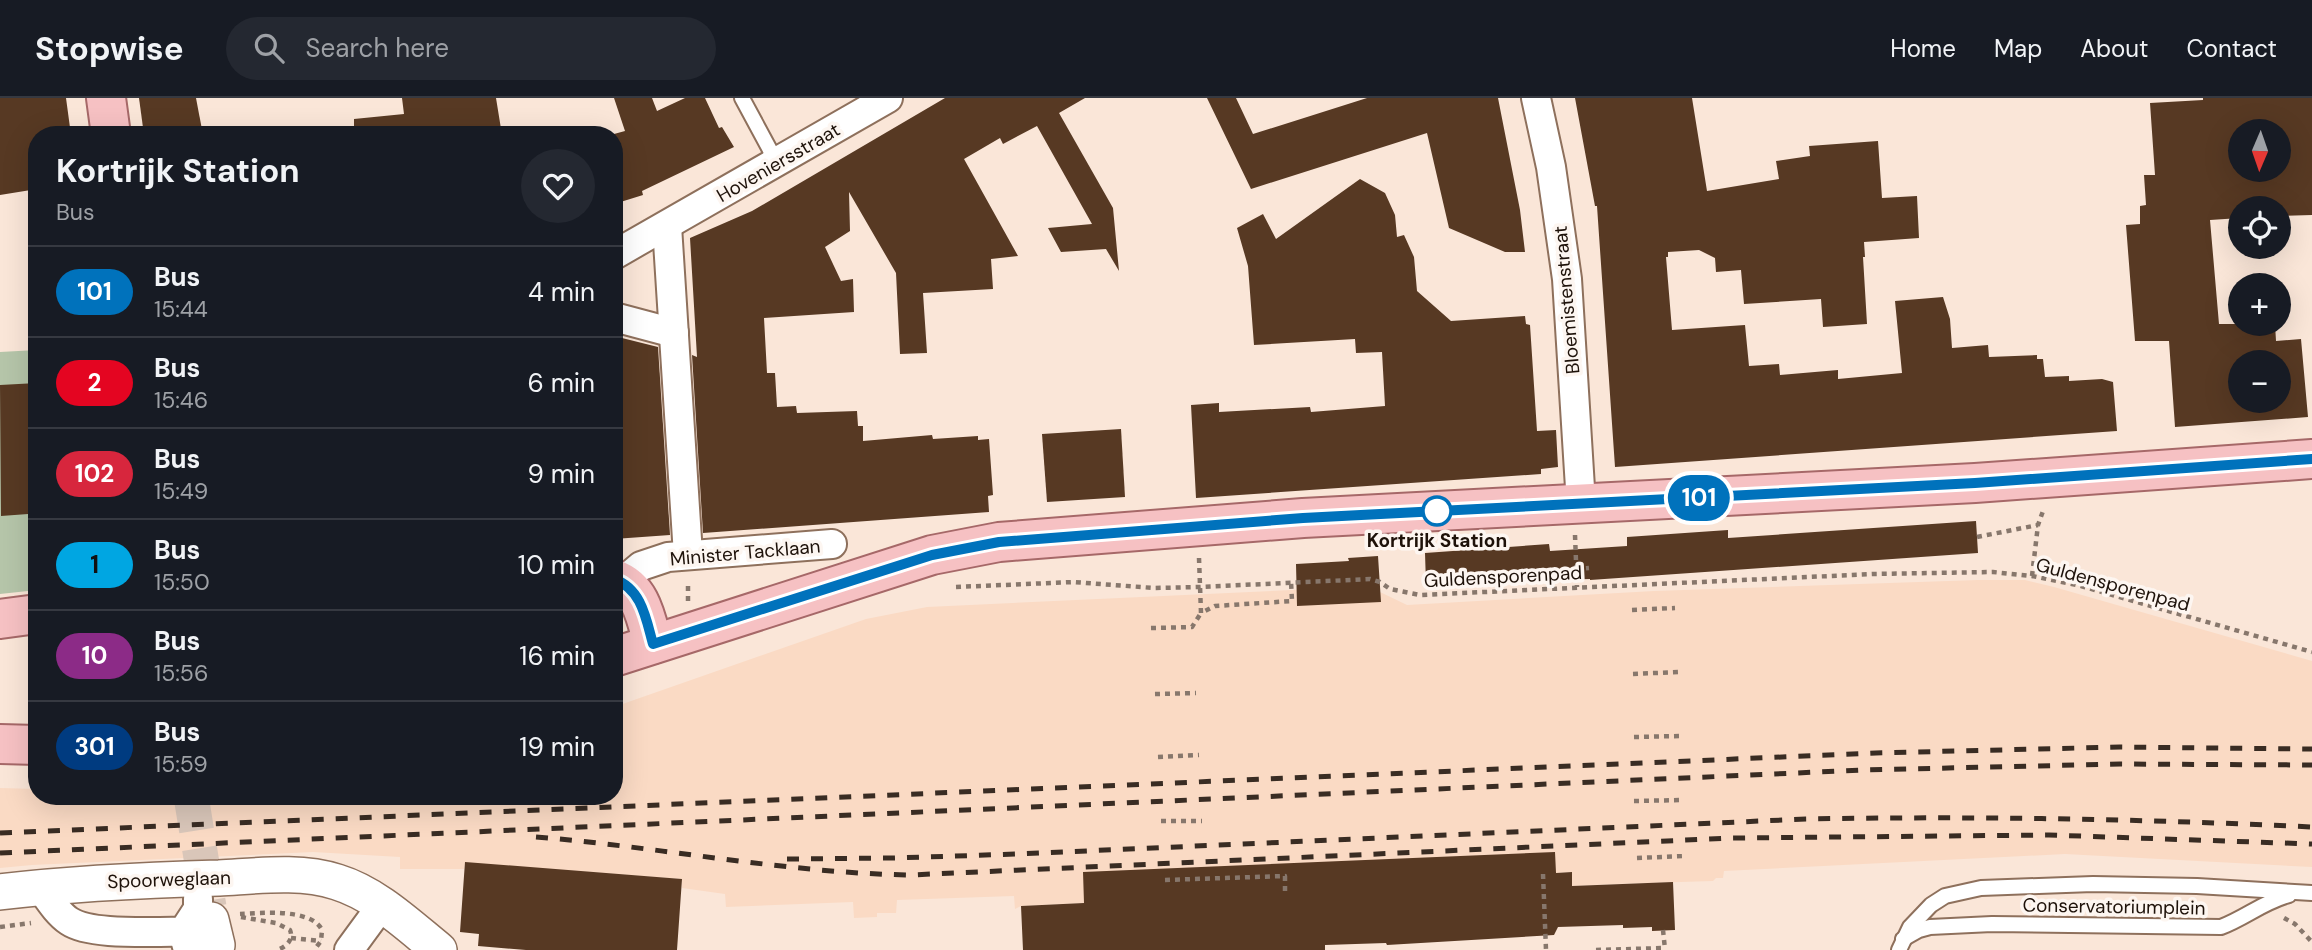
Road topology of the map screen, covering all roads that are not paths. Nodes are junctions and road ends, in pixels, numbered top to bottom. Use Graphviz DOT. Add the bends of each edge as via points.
graph roads {
  1 [pos="106,98"];
  2 [pos="742,98"];
  3 [pos="888,98"];
  4 [pos="1536,98"];
  5 [pos="110,126"];
  6 [pos="777,163"];
  7 [pos="667,226"];
  8 [pos="623,250"];
  9 [pos="623,319"];
  10 [pos="674,333"];
  11 [pos="2312,459"];
  12 [pos="1578,519"];
  13 [pos="832,544"];
  14 [pos="688,555"];
  15 [pos="623,578"];
  16 [pos="623,585"];
  17 [pos="28,615"];
  18 [pos="0,619"];
  19 [pos="653,644"];
  20 [pos="623,654"];
  21 [pos="0,744"];
  22 [pos="28,745"];
  23 [pos="40,887"];
  24 [pos="0,892"];
  25 [pos="2308,894"];
  26 [pos="382,905"];
  27 [pos="205,927"];
  28 [pos="1900,945"];
  29 [pos="349,950"];
  30 [pos="439,950"];
  1 -- 5 [label="main road"];
  2 -- 6 [label="lane"];
  3 -- 6 [label="street, Hoveniersstraat"];
  4 -- 12 [label="street, Bloemistenstraat" via="1567,279"];
  6 -- 7 [label="street, Hoveniersstraat"];
  7 -- 8 [label="street, Hoveniersstraat"];
  7 -- 10 [label="street"];
  9 -- 10 [label="street"];
  10 -- 14 [label="street"];
  11 -- 12 [label="main road" via="1975,483"];
  12 -- 19 [label="main road" via="1289,519 999,542 919,558"];
  13 -- 14 [label="street, Minister Tacklaan"];
  14 -- 15 [label="street, Minister Tacklaan" via="650,562"];
  16 -- 19 [label="main road, Minister Tacklaan" via="638,597"];
  17 -- 18 [label="main road"];
  19 -- 20 [label="main road"];
  21 -- 22 [label="main road"];
  23 -- 24 [label="street, Spoorweglaan"];
  23 -- 26 [label="street, Spoorweglaan" via="318,877"];
  23 -- 27 [label="street" via="66,919 81,926 98,930"];
  25 -- 28 [label="lane, Conservatoriumplein" via="2271,900 2221,927 1930,927"];
  25 -- 28 [label="lane, Conservatoriumplein" via="2093,884 1962,891 1945,896 1918,916"];
  26 -- 29 [label="street"];
  26 -- 30 [label="street, Spoorweglaan"];
}
